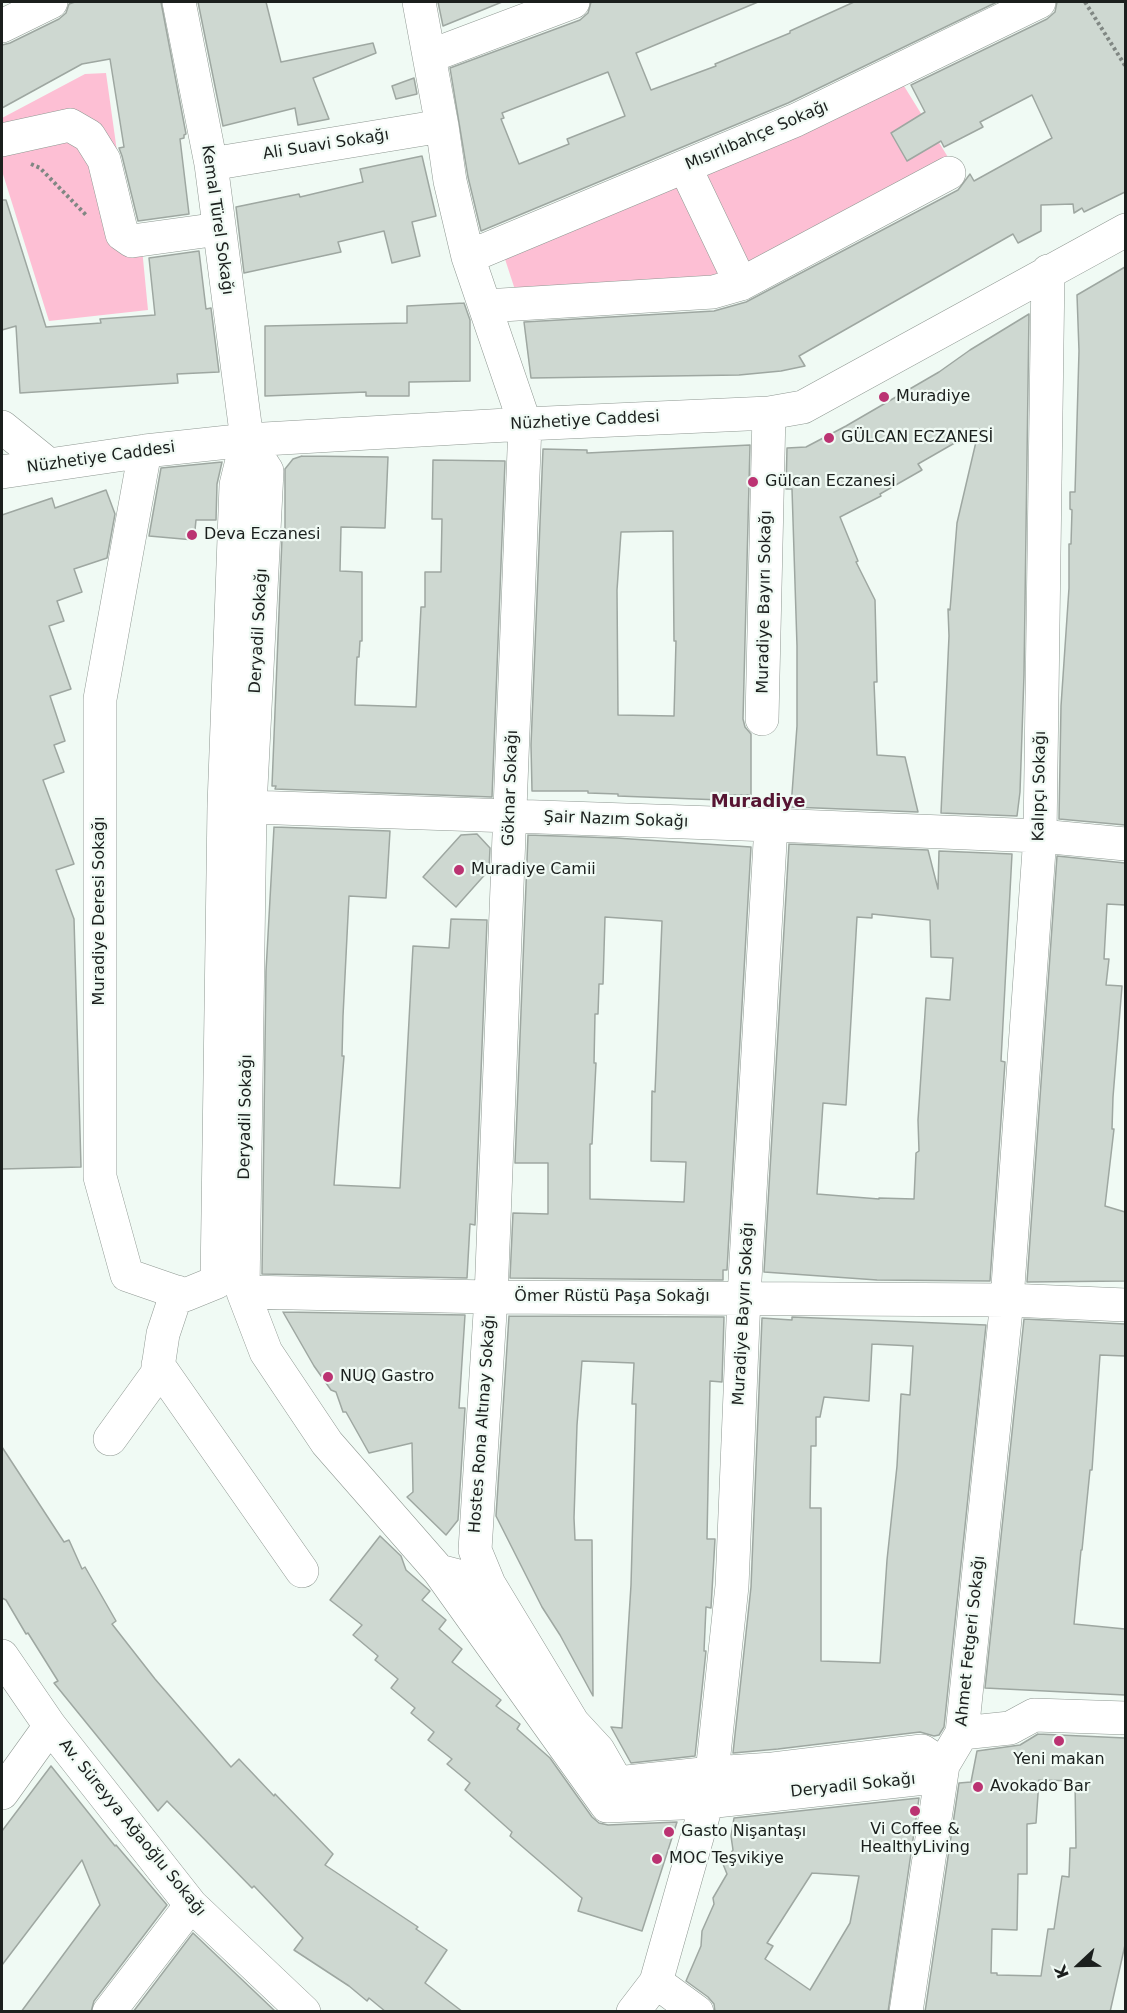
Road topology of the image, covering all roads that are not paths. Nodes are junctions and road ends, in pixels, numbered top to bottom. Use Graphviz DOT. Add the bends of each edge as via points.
graph roads {
  1 [pos="51,2"];
  2 [pos="179,2"];
  3 [pos="419,2"];
  4 [pos="573,2"];
  5 [pos="1040,2"];
  6 [pos="2,26"];
  7 [pos="430,57"];
  8 [pos="442,126"];
  9 [pos="2,140"];
  10 [pos="211,164"];
  11 [pos="685,167"];
  12 [pos="949,173"];
  13 [pos="219,229"];
  14 [pos="1125,230"];
  15 [pos="468,257"];
  16 [pos="1048,271"];
  17 [pos="741,284"];
  18 [pos="485,306"];
  19 [pos="769,413"];
  20 [pos="525,424"];
  21 [pos="2,427"];
  22 [pos="247,440"];
  23 [pos="145,451"];
  24 [pos="49,465"];
  25 [pos="2,472"];
  26 [pos="762,719"];
  27 [pos="250,807"];
  28 [pos="510,816"];
  29 [pos="771,825"];
  30 [pos="1040,836"];
  31 [pos="1125,844"];
  32 [pos="230,1287"];
  33 [pos="177,1292"];
  34 [pos="491,1297"];
  35 [pos="744,1297"];
  36 [pos="1007,1300"];
  37 [pos="1125,1305"];
  38 [pos="158,1365"];
  39 [pos="110,1439"];
  40 [pos="302,1571"];
  41 [pos="439,1571"];
  42 [pos="489,1584"];
  43 [pos="2,1656"];
  44 [pos="1125,1718"];
  45 [pos="50,1726"];
  46 [pos="962,1733"];
  47 [pos="588,1757"];
  48 [pos="943,1765"];
  49 [pos="710,1787"];
  50 [pos="2,1793"];
  51 [pos="191,1905"];
  52 [pos="656,1982"];
  53 [pos="109,2012"];
  54 [pos="304,2012"];
  55 [pos="633,2012"];
  56 [pos="697,2012"];
  57 [pos="906,2012"];
  1 -- 6 [label="street"];
  2 -- 10 [label="street, Kemal Türel Sokağı"];
  3 -- 7 [label="street"];
  4 -- 7 [label="street"];
  5 -- 11 [label="street, Mısırlıbahçe Sokağı" via="796,120"];
  7 -- 8 [label="street"];
  8 -- 10 [label="street, Ali Suavi Sokağı"];
  8 -- 15 [label="street"];
  9 -- 13 [label="street" via="70,125 89,136 104,160 123,234 132,241"];
  10 -- 13 [label="street, Kemal Türel Sokağı"];
  11 -- 15 [label="street, Mısırlıbahçe Sokağı"];
  11 -- 17 [label="street"];
  12 -- 17 [label="street"];
  13 -- 22 [label="street, Kemal Türel Sokağı"];
  14 -- 16 [label="street, Nüzhetiye Caddesi"];
  15 -- 18 [label="street"];
  16 -- 19 [label="street, Nüzhetiye Caddesi" via="803,406"];
  16 -- 30 [label="street, Kalıpçı Sokağı"];
  17 -- 18 [label="street" via="713,292"];
  18 -- 20 [label="street"];
  19 -- 20 [label="street, Nüzhetiye Caddesi"];
  19 -- 26 [label="street, Muradiye Bayırı Sokağı"];
  20 -- 22 [label="street, Nüzhetiye Caddesi"];
  20 -- 28 [label="street, Göknar Sokağı"];
  21 -- 24 [label="street"];
  22 -- 23 [label="street, Nüzhetiye Caddesi"];
  22 -- 27 [label="street, Deryadil Sokağı" via="267,471"];
  22 -- 32 [label="street, Deryadil Sokağı" via="236,485 224,805"];
  23 -- 24 [label="street, Nüzhetiye Caddesi"];
  23 -- 33 [label="street, Muradiye Deresi Sokağı" via="100,699 100,1178 127,1275"];
  24 -- 25 [label="street, Nüzhetiye Caddesi"];
  27 -- 28 [label="street, Şair Nazım Sokağı"];
  27 -- 32 [label="street, Deryadil Sokağı"];
  28 -- 29 [label="street, Şair Nazım Sokağı"];
  28 -- 34 [label="street, Göknar Sokağı"];
  29 -- 30 [label="street, Şair Nazım Sokağı"];
  29 -- 35 [label="street, Muradiye Bayırı Sokağı"];
  30 -- 31 [label="street, Şair Nazım Sokağı"];
  30 -- 36 [label="street, Kalıpçı Sokağı"];
  32 -- 33 [label="street, Muradiye Deresi Sokağı" via="185,1295"];
  32 -- 34 [label="street, Ömer Rüstü Paşa Sokağı"];
  32 -- 41 [label="street, Deryadil Sokağı" via="266,1352 327,1443"];
  33 -- 38 [label="street"];
  34 -- 35 [label="street, Ömer Rüstü Paşa Sokağı"];
  34 -- 42 [label="street, Hostes Rona Altınay Sokağı" via="475,1551"];
  35 -- 36 [label="street, Ömer Rüstü Paşa Sokağı"];
  35 -- 49 [label="street, Muradiye Bayırı Sokağı" via="732,1586"];
  36 -- 37 [label="street, Ömer Rüstü Paşa Sokağı"];
  36 -- 46 [label="street, Ahmet Fetgeri Sokağı"];
  38 -- 39 [label="street" via="157,1374"];
  38 -- 40 [label="street"];
  41 -- 42 [label="street"];
  41 -- 47 [label="street, Deryadil Sokağı"];
  42 -- 47 [label="street, Deryadil Sokağı" via="573,1722"];
  43 -- 45 [label="street, Av. Süreyya Ağaoğlu Sokağı"];
  44 -- 46 [label="street" via="1034,1715 1010,1728"];
  45 -- 50 [label="street"];
  45 -- 51 [label="street, Av. Süreyya Ağaoğlu Sokağı"];
  46 -- 48 [label="street, Ahmet Fetgeri Sokağı"];
  47 -- 49 [label="street, Deryadil Sokağı" via="607,1806"];
  48 -- 49 [label="street, Deryadil Sokağı" via="925,1778"];
  48 -- 57 [label="street, Ahmet Fetgeri Sokağı"];
  49 -- 52 [label="street, Muradiye Bayırı Sokağı"];
  51 -- 53 [label="street"];
  51 -- 54 [label="street, Av. Süreyya Ağaoğlu Sokağı"];
  52 -- 55 [label="street"];
  52 -- 56 [label="street"];
}
